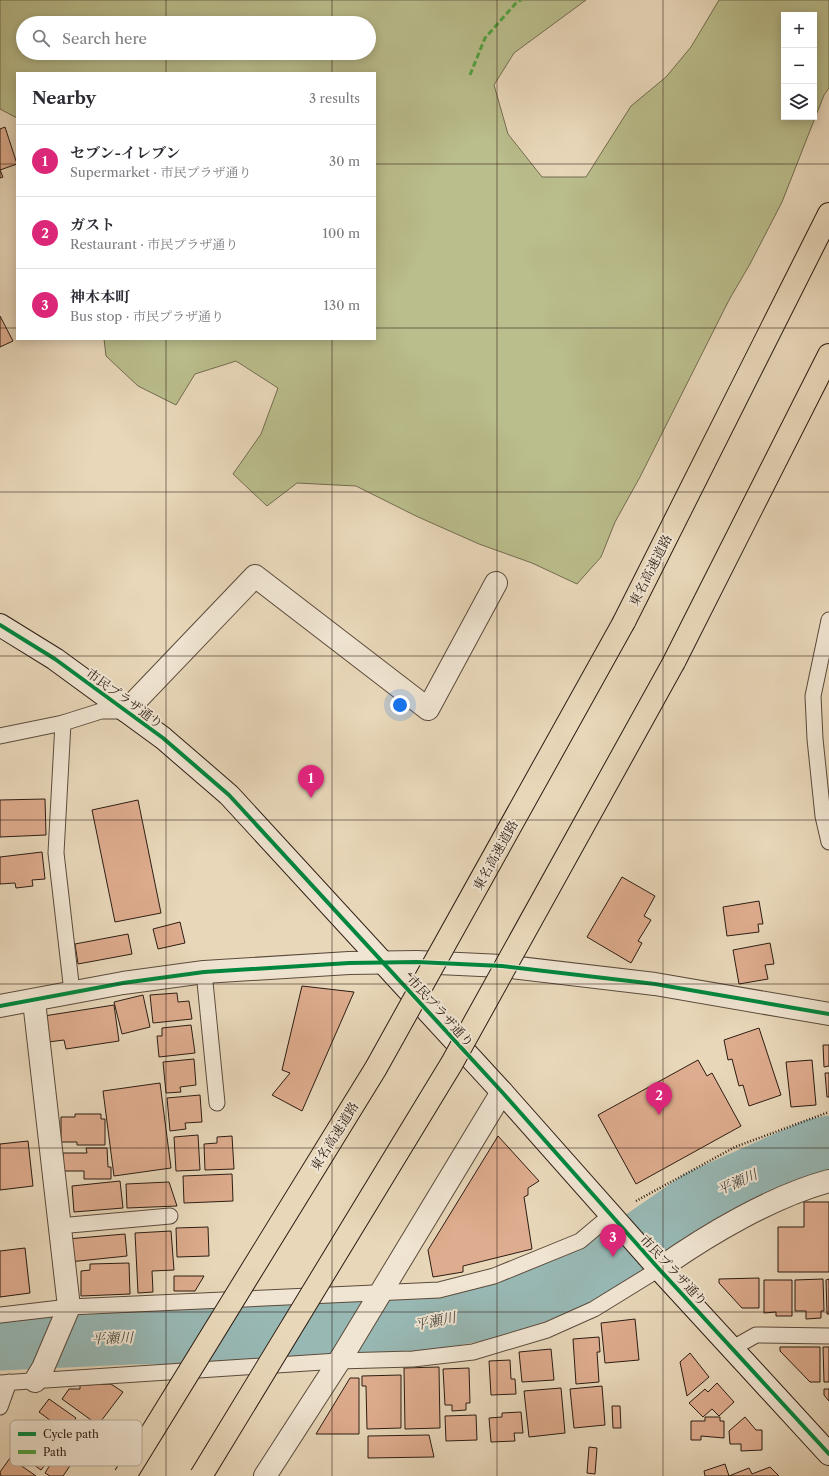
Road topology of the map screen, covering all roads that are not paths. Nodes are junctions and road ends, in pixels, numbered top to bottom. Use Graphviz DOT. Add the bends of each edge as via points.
graph roads {
  1 [pos="829,214"];
  2 [pos="829,355"];
  3 [pos="496,583"];
  4 [pos="829,620"];
  5 [pos="0,625"];
  6 [pos="126,711"];
  7 [pos="64,723"];
  8 [pos="0,736"];
  9 [pos="829,842"];
  10 [pos="383,962"];
  11 [pos="204,972"];
  12 [pos="72,992"];
  13 [pos="34,1000"];
  14 [pos="1,1002"];
  15 [pos="829,1014"];
  16 [pos="502,1092"];
  17 [pos="217,1103"];
  18 [pos="829,1181"];
  19 [pos="170,1216"];
  20 [pos="614,1218"];
  21 [pos="59,1226"];
  22 [pos="656,1266"];
  23 [pos="380,1292"];
  24 [pos="69,1307"];
  25 [pos="0,1315"];
  26 [pos="829,1336"];
  27 [pos="733,1348"];
  28 [pos="341,1358"];
  29 [pos="39,1374"];
  30 [pos="4,1383"];
  31 [pos="0,1406"];
  32 [pos="142,1448"];
  33 [pos="829,1454"];
  34 [pos="131,1466"];
  35 [pos="125,1476"];
  36 [pos="201,1476"];
  37 [pos="265,1476"];
  1 -- 32 [label="highway, 東名高速道路, bridge" via="624,622 376,1068"];
  2 -- 36 [label="highway, bridge" via="674,662 452,1063"];
  3 -- 6 [label="street" via="428,709 254,576"];
  4 -- 9 [label="lane" via="813,696 822,809"];
  5 -- 6 [label="street, 市民プラザ通り" via="55,659"];
  6 -- 7 [label="lane" via="101,711"];
  6 -- 10 [label="street, 市民プラザ通り" via="163,738 229,795"];
  7 -- 8 [label="lane"];
  7 -- 12 [label="lane" via="56,853"];
  10 -- 11 [label="street"];
  10 -- 15 [label="street" via="502,966 655,984"];
  10 -- 16 [label="street, 市民プラザ通り"];
  11 -- 12 [label="street"];
  11 -- 17 [label="lane"];
  12 -- 13 [label="street"];
  13 -- 14 [label="street"];
  13 -- 21 [label="street"];
  16 -- 20 [label="street, 市民プラザ通り"];
  16 -- 23 [label="street"];
  18 -- 22 [label="street" via="774,1201"];
  19 -- 21 [label="lane"];
  20 -- 22 [label="street, 市民プラザ通り"];
  20 -- 23 [label="lane" via="580,1241 494,1276 439,1290"];
  21 -- 24 [label="street"];
  22 -- 27 [label="street, 市民プラザ通り"];
  22 -- 28 [label="lane" via="594,1309 547,1330 473,1352 413,1359"];
  23 -- 24 [label="lane"];
  23 -- 28 [label="street"];
  24 -- 25 [label="lane"];
  24 -- 29 [label="street"];
  26 -- 27 [label="lane" via="756,1335"];
  27 -- 33 [label="street, 市民プラザ通り"];
  28 -- 29 [label="lane"];
  28 -- 37 [label="street"];
  29 -- 30 [label="lane"];
  30 -- 31 [label="lane"];
  34 -- 35 [label="highway, 東名高速道路, bridge"];
}
